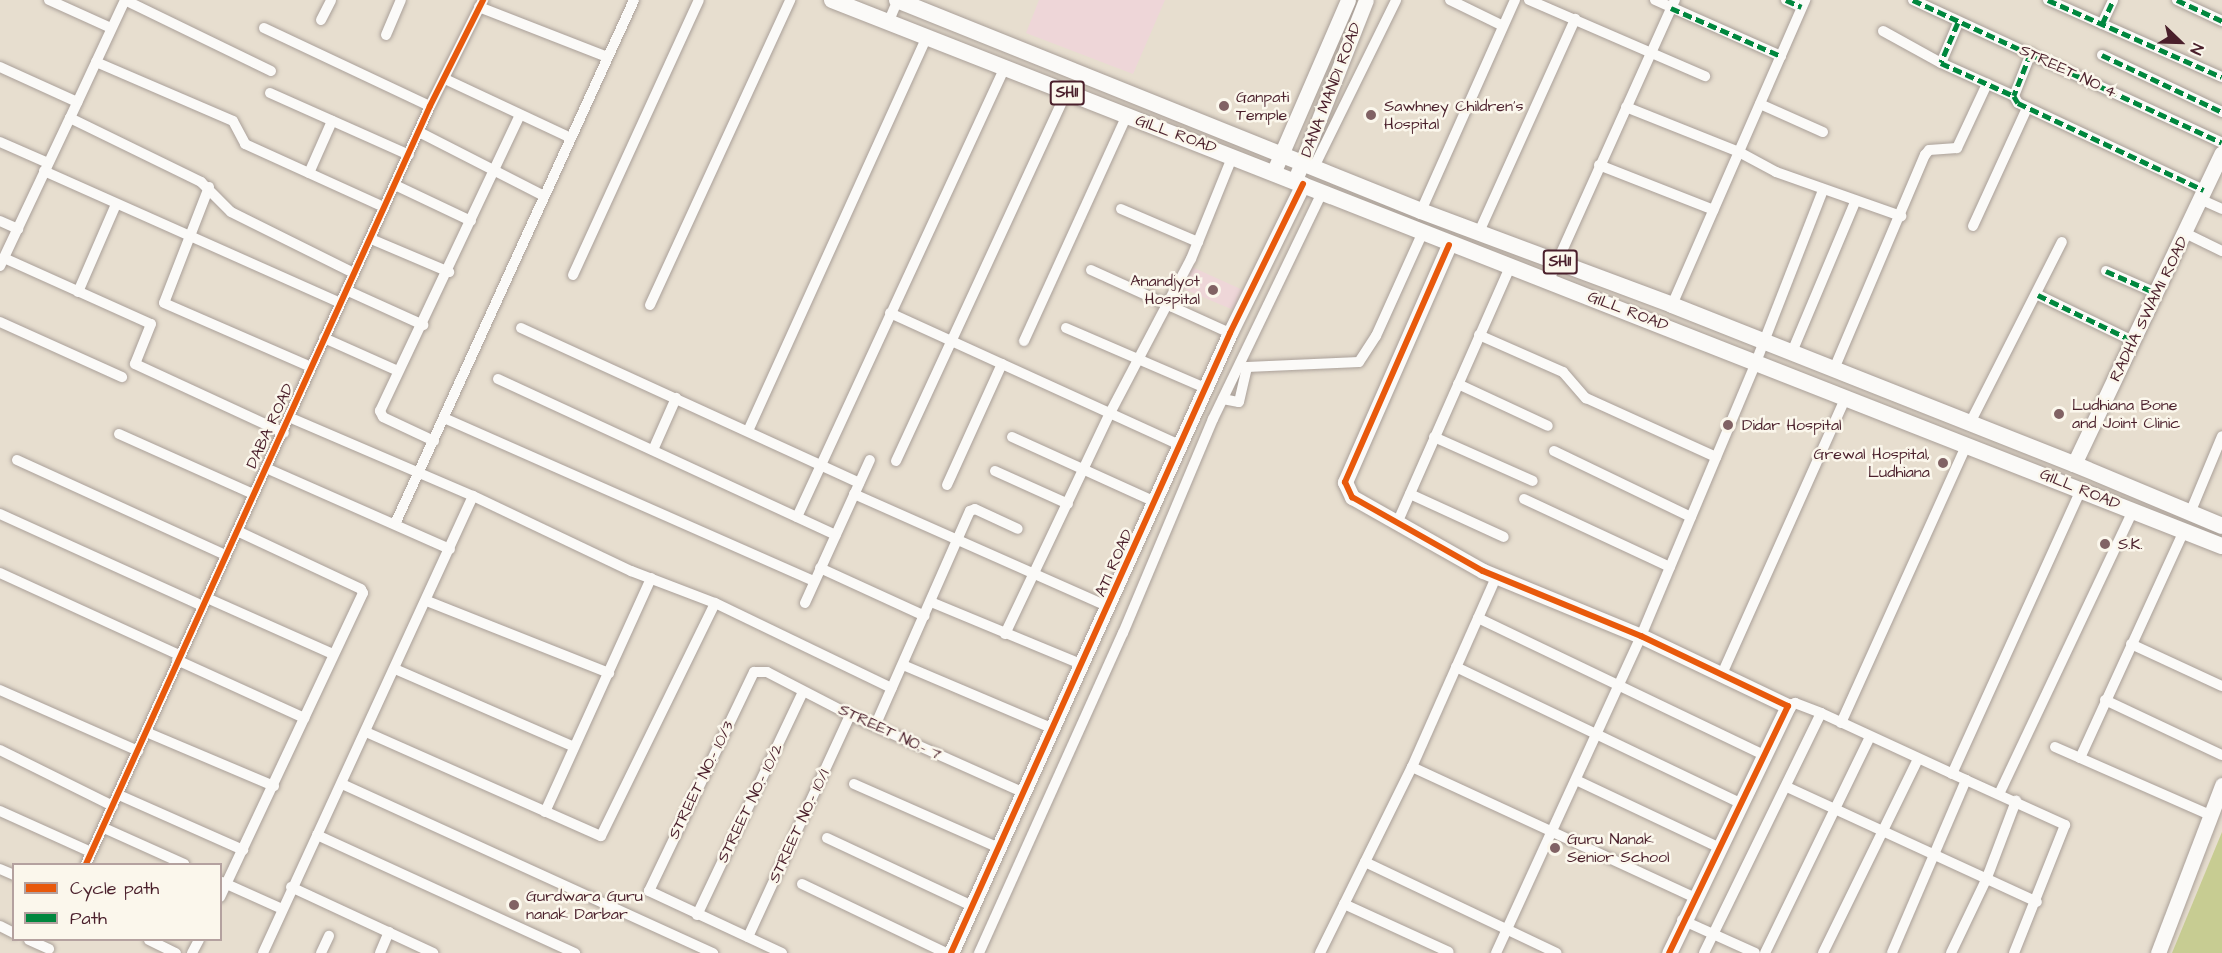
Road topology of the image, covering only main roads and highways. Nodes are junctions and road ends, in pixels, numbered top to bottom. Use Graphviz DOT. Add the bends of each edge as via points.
graph roads {
  1 [pos="832,0"];
  2 [pos="898,0"];
  3 [pos="2222,526"];
  4 [pos="2222,546"];
  1 -- 4 [label="main road, GILL ROAD / SH11"];
  2 -- 3 [label="main road, GILL ROAD / SH11"];
}
